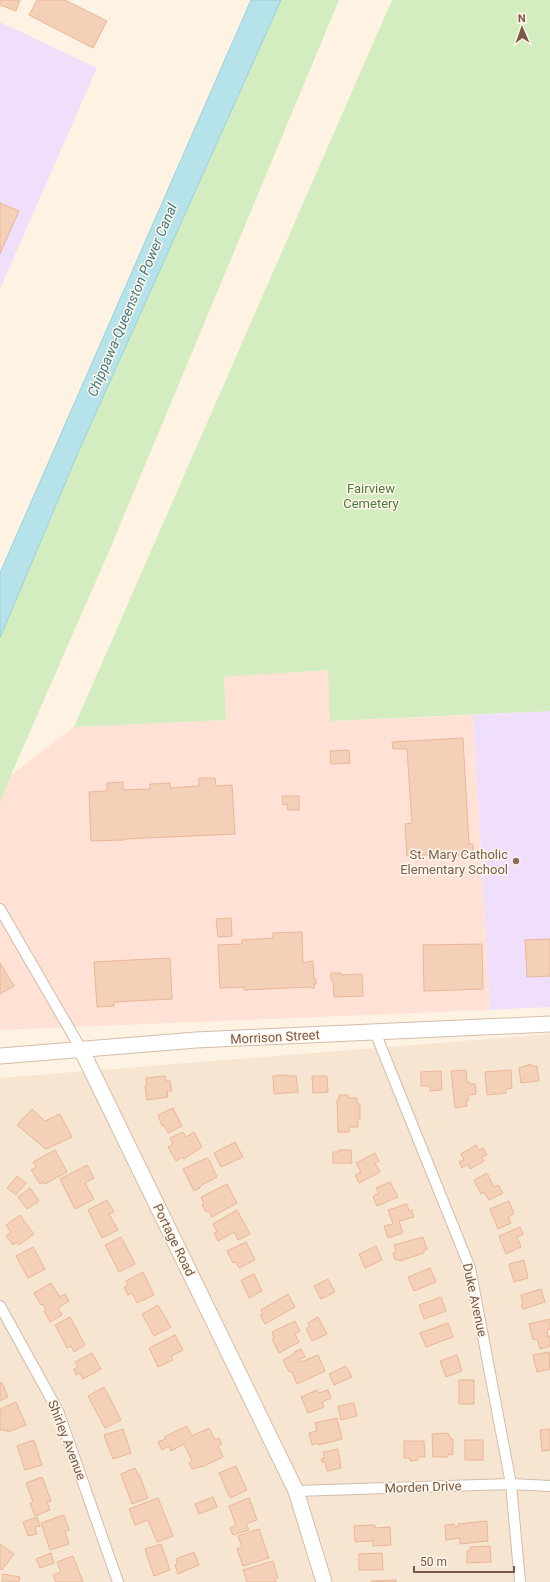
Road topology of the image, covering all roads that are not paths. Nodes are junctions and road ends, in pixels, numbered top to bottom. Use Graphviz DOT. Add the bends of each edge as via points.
graph roads {
  1 [pos="0,909"];
  2 [pos="550,1024"];
  3 [pos="375,1032"];
  4 [pos="81,1049"];
  5 [pos="0,1056"];
  6 [pos="0,1306"];
  7 [pos="511,1484"];
  8 [pos="550,1486"];
  9 [pos="296,1491"];
  10 [pos="118,1582"];
  11 [pos="324,1582"];
  12 [pos="520,1582"];
  1 -- 4 [label="street, Portage Road"];
  2 -- 3 [label="street, Morrison Street"];
  3 -- 4 [label="street, Morrison Street" via="196,1040"];
  3 -- 7 [label="street, Duke Avenue" via="470,1268"];
  4 -- 5 [label="street, Morrison Street"];
  4 -- 9 [label="street, Portage Road"];
  6 -- 10 [label="street, Shirley Avenue" via="58,1411"];
  7 -- 8 [label="street, Morden Drive"];
  7 -- 9 [label="street, Morden Drive"];
  7 -- 12 [label="street, Duke Avenue"];
  9 -- 11 [label="street, Portage Road"];
}
